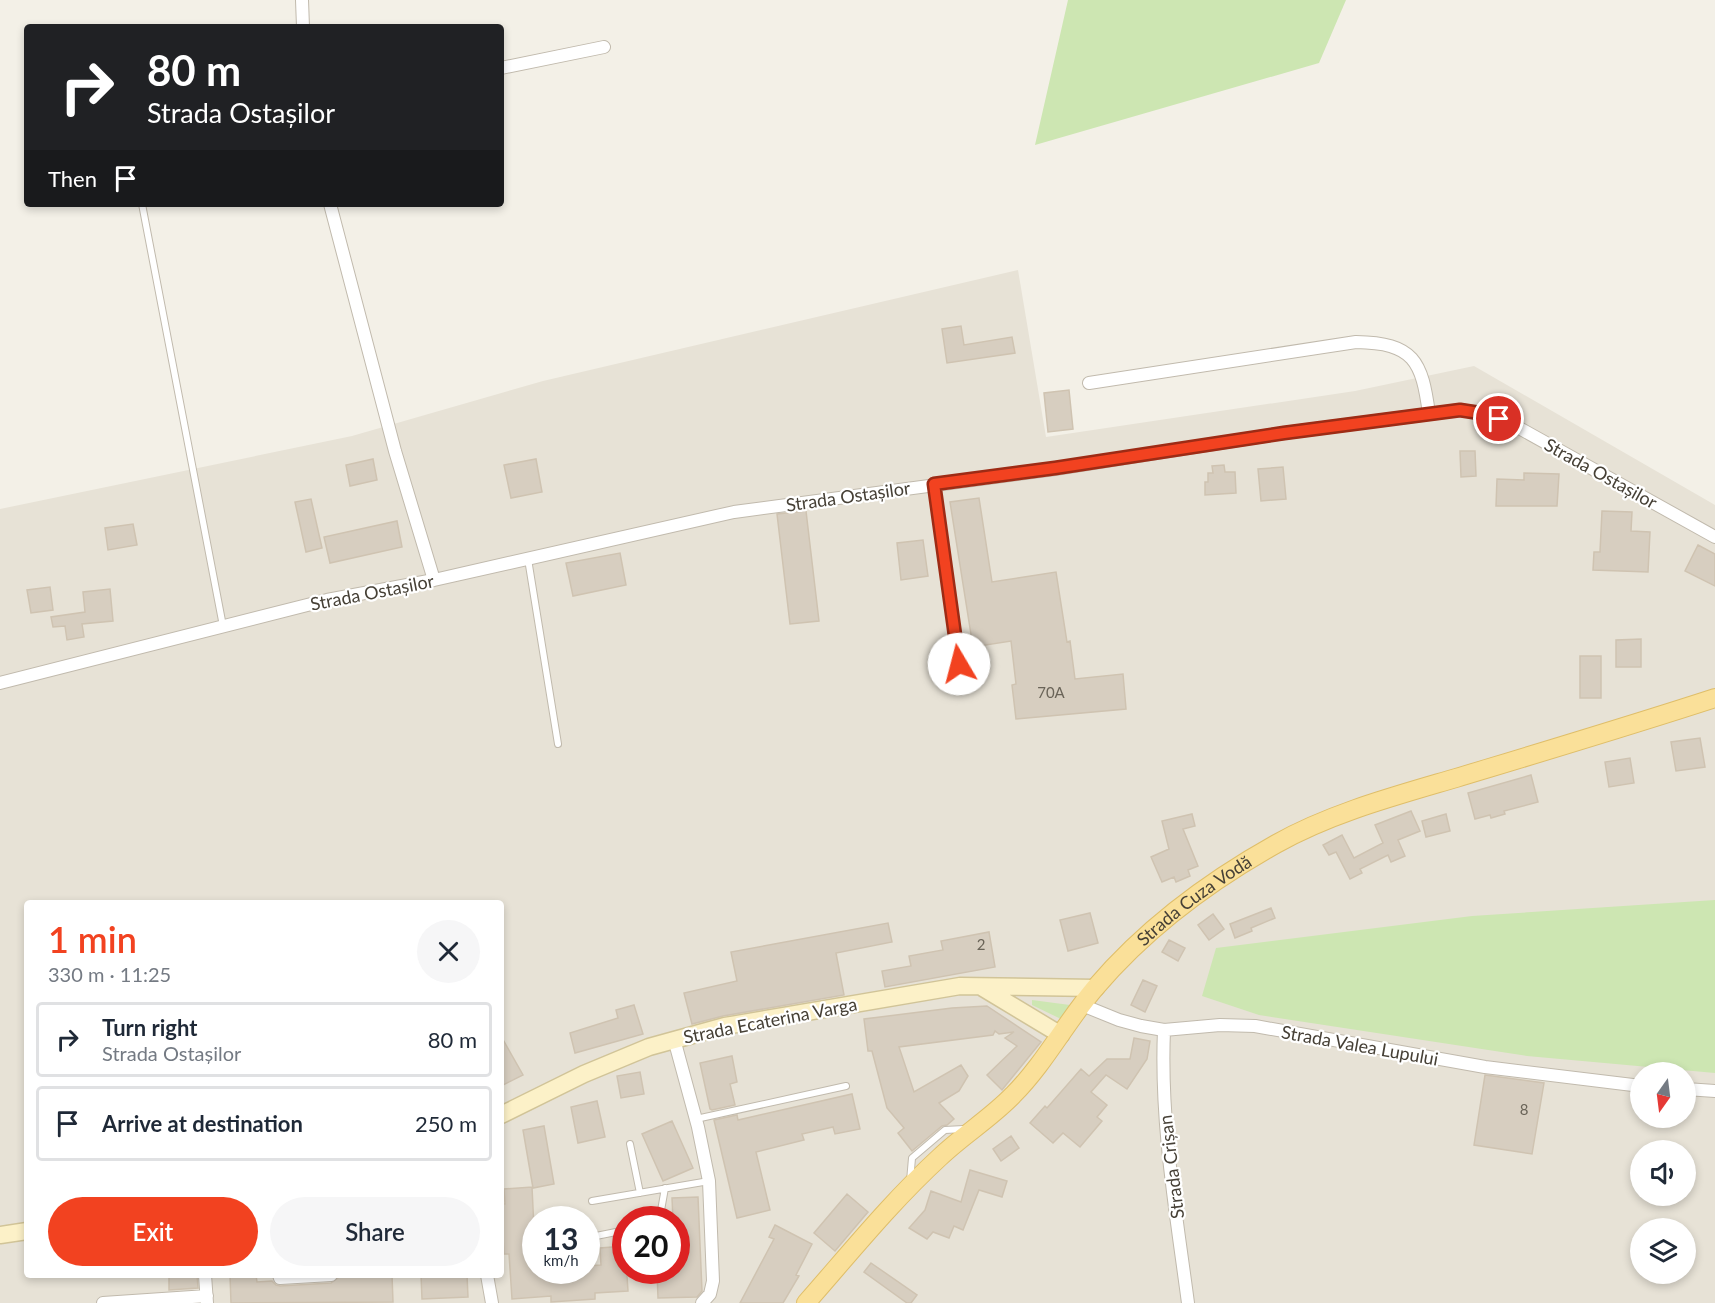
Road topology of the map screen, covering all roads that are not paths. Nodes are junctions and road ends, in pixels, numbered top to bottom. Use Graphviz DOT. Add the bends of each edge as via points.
graph roads {
  1 [pos="302,0"];
  2 [pos="303,24"];
  3 [pos="604,47"];
  4 [pos="504,67"];
  5 [pos="143,207"];
  6 [pos="331,207"];
  7 [pos="1089,383"];
  8 [pos="1429,414"];
  9 [pos="934,484"];
  10 [pos="1715,537"];
  11 [pos="528,559"];
  12 [pos="434,580"];
  13 [pos="223,626"];
  14 [pos="959,664"];
  15 [pos="0,683"];
  16 [pos="1715,698"];
  17 [pos="558,744"];
  18 [pos="982,987"];
  19 [pos="1096,988"];
  20 [pos="1082,1005"];
  21 [pos="1164,1030"];
  22 [pos="1061,1035"];
  23 [pos="674,1039"];
  24 [pos="1630,1085"];
  25 [pos="846,1086"];
  26 [pos="1696,1090"];
  27 [pos="1715,1091"];
  28 [pos="504,1114"];
  29 [pos="696,1119"];
  30 [pos="630,1144"];
  31 [pos="709,1181"];
  32 [pos="665,1188"];
  33 [pos="640,1193"];
  34 [pos="592,1201"];
  35 [pos="662,1206"];
  36 [pos="24,1231"];
  37 [pos="0,1235"];
  38 [pos="205,1278"];
  39 [pos="488,1278"];
  40 [pos="207,1300"];
  41 [pos="104,1303"];
  42 [pos="492,1303"];
  43 [pos="702,1303"];
  44 [pos="806,1303"];
  45 [pos="1188,1303"];
  1 -- 2 [label="street"];
  3 -- 4 [label="street"];
  5 -- 13 [label="lane"];
  6 -- 12 [label="street" via="395,451"];
  7 -- 8 [label="street" via="1356,342 1378,342 1410,356 1421,371"];
  8 -- 9 [label="street, Strada Ostașilor"];
  8 -- 10 [label="street, Strada Ostașilor" via="1460,410 1512,424"];
  9 -- 11 [label="street, Strada Ostașilor" via="734,512"];
  9 -- 14 [label="lane"];
  11 -- 12 [label="street, Strada Ostașilor"];
  11 -- 17 [label="lane"];
  12 -- 13 [label="street, Strada Ostașilor" via="327,600"];
  13 -- 15 [label="street, Strada Ostașilor"];
  16 -- 19 [label="main road, Strada Cuza Vodă" via="1394,797 1278,843 1189,900 1150,931"];
  18 -- 19 [label="main road, Strada Ecaterina Varga"];
  18 -- 22 [label="main road"];
  18 -- 23 [label="main road, Strada Ecaterina Varga" via="960,986 865,1001"];
  19 -- 20 [label="main road, Strada Cuza Vodă"];
  20 -- 21 [label="street, Strada Valea Lupului" via="1119,1020"];
  20 -- 22 [label="main road, Strada Cuza Vodă"];
  21 -- 24 [label="street, Strada Valea Lupului" via="1255,1026 1485,1067"];
  21 -- 45 [label="street, Strada Crișan" via="1163,1102"];
  22 -- 44 [label="main road, Strada Cuza Vodă" via="1034,1074 909,1186"];
  23 -- 28 [label="main road, Strada Ecaterina Varga" via="584,1074"];
  23 -- 29 [label="street"];
  25 -- 29 [label="lane"];
  26 -- 27 [label="street"];
  29 -- 31 [label="street"];
  30 -- 33 [label="lane"];
  31 -- 32 [label="lane"];
  31 -- 43 [label="street" via="713,1281 710,1294"];
  32 -- 33 [label="lane"];
  32 -- 35 [label="lane"];
  33 -- 34 [label="lane"];
  36 -- 37 [label="main road"];
  38 -- 40 [label="street"];
  39 -- 42 [label="street"];
  40 -- 41 [label="street"];
}
